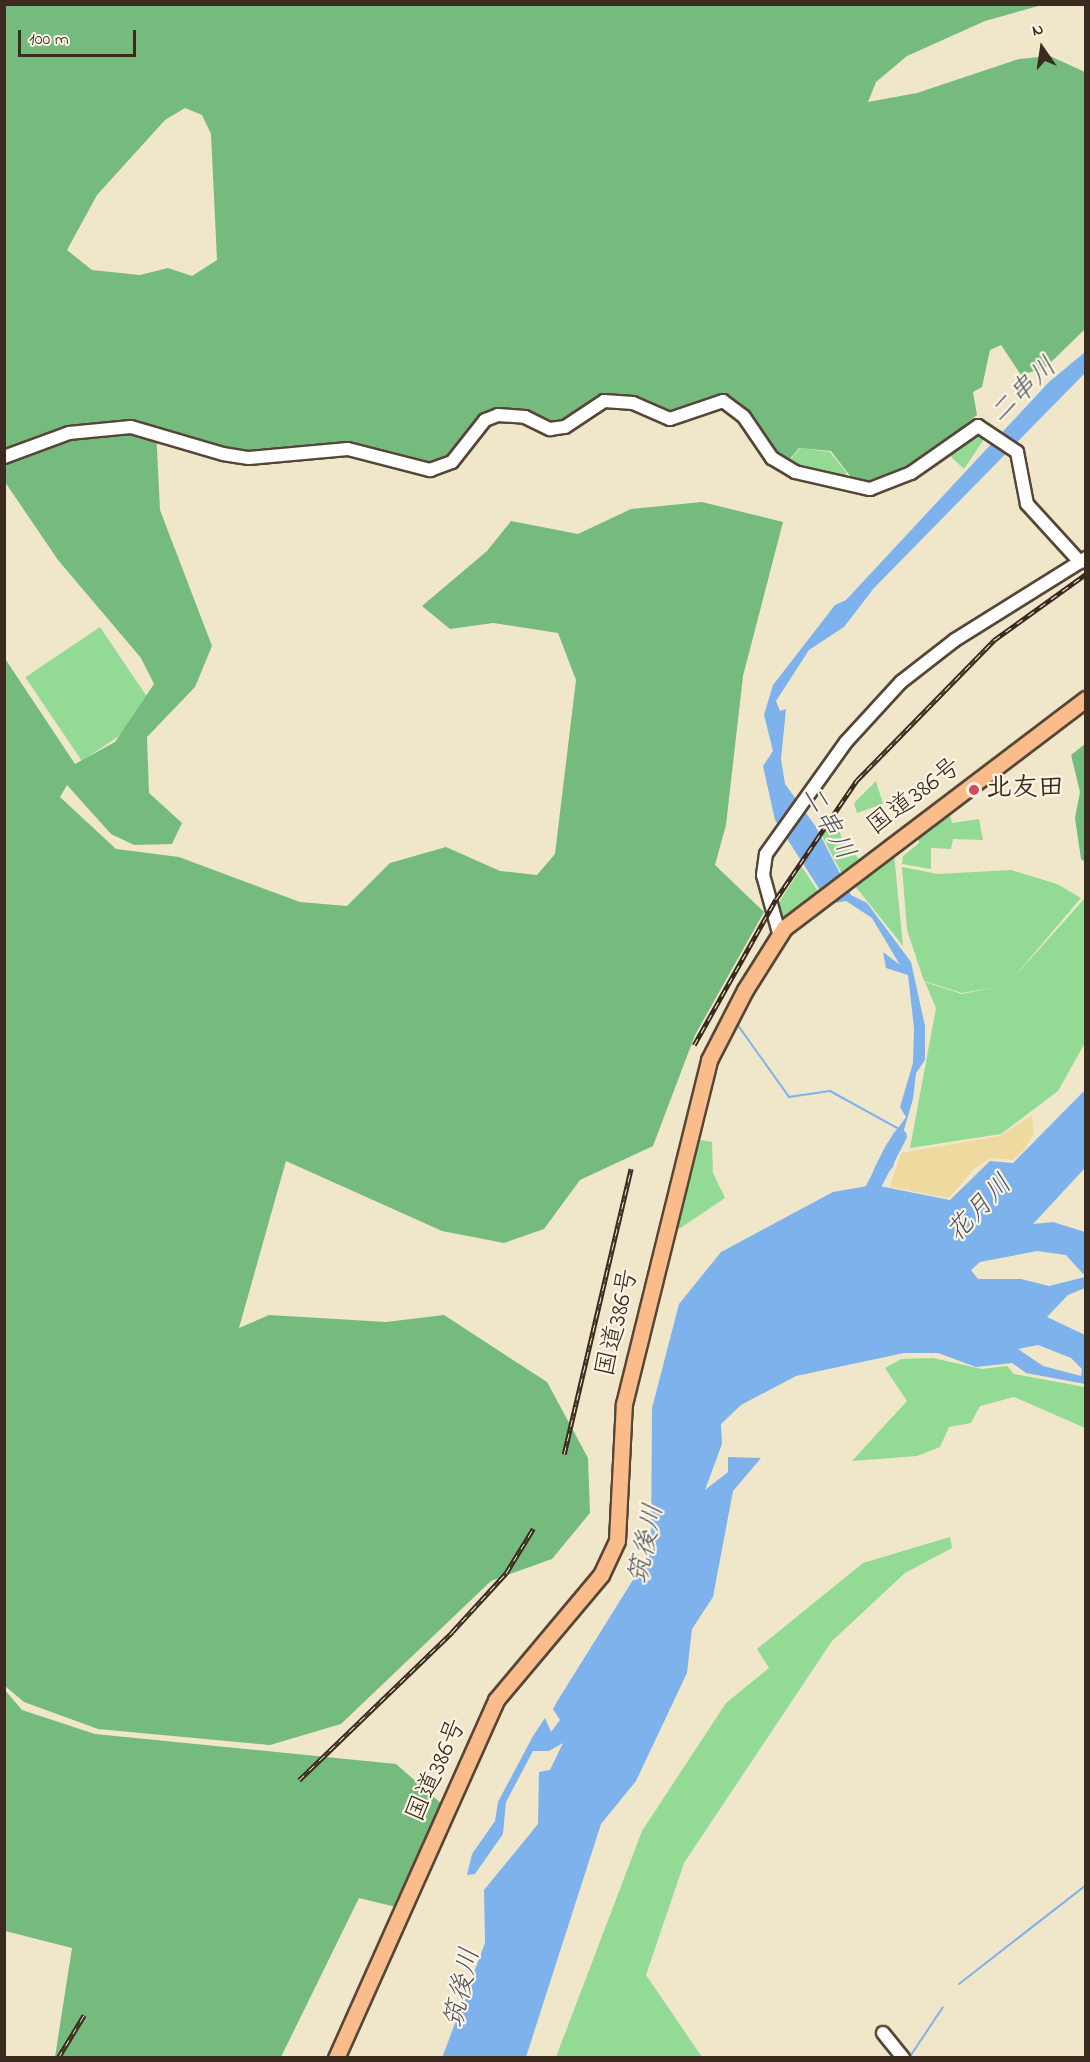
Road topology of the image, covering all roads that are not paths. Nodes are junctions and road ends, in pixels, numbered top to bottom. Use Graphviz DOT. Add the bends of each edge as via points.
graph roads {
  1 [pos="4,457"];
  2 [pos="1083,560"];
  3 [pos="1086,699"];
  4 [pos="779,933"];
  5 [pos="883,2032"];
  6 [pos="336,2058"];
  7 [pos="903,2058"];
  1 -- 2 [label="street" via="69,433 131,426 249,458 348,449 430,470 452,462 485,420 498,415 525,417 550,429 565,427 604,401 633,403 670,419 723,401 744,417 772,458 795,472 870,489 911,473 971,427 994,432 1016,450 1027,504"];
  2 -- 4 [label="street" via="955,640 901,682 807,791 771,843 763,875"];
  3 -- 4 [label="highway, 国道386号"];
  4 -- 6 [label="highway, 国道386号" via="720,1037 703,1083 624,1404 617,1540 601,1575 496,1700"];
  5 -- 7 [label="street"];
}
